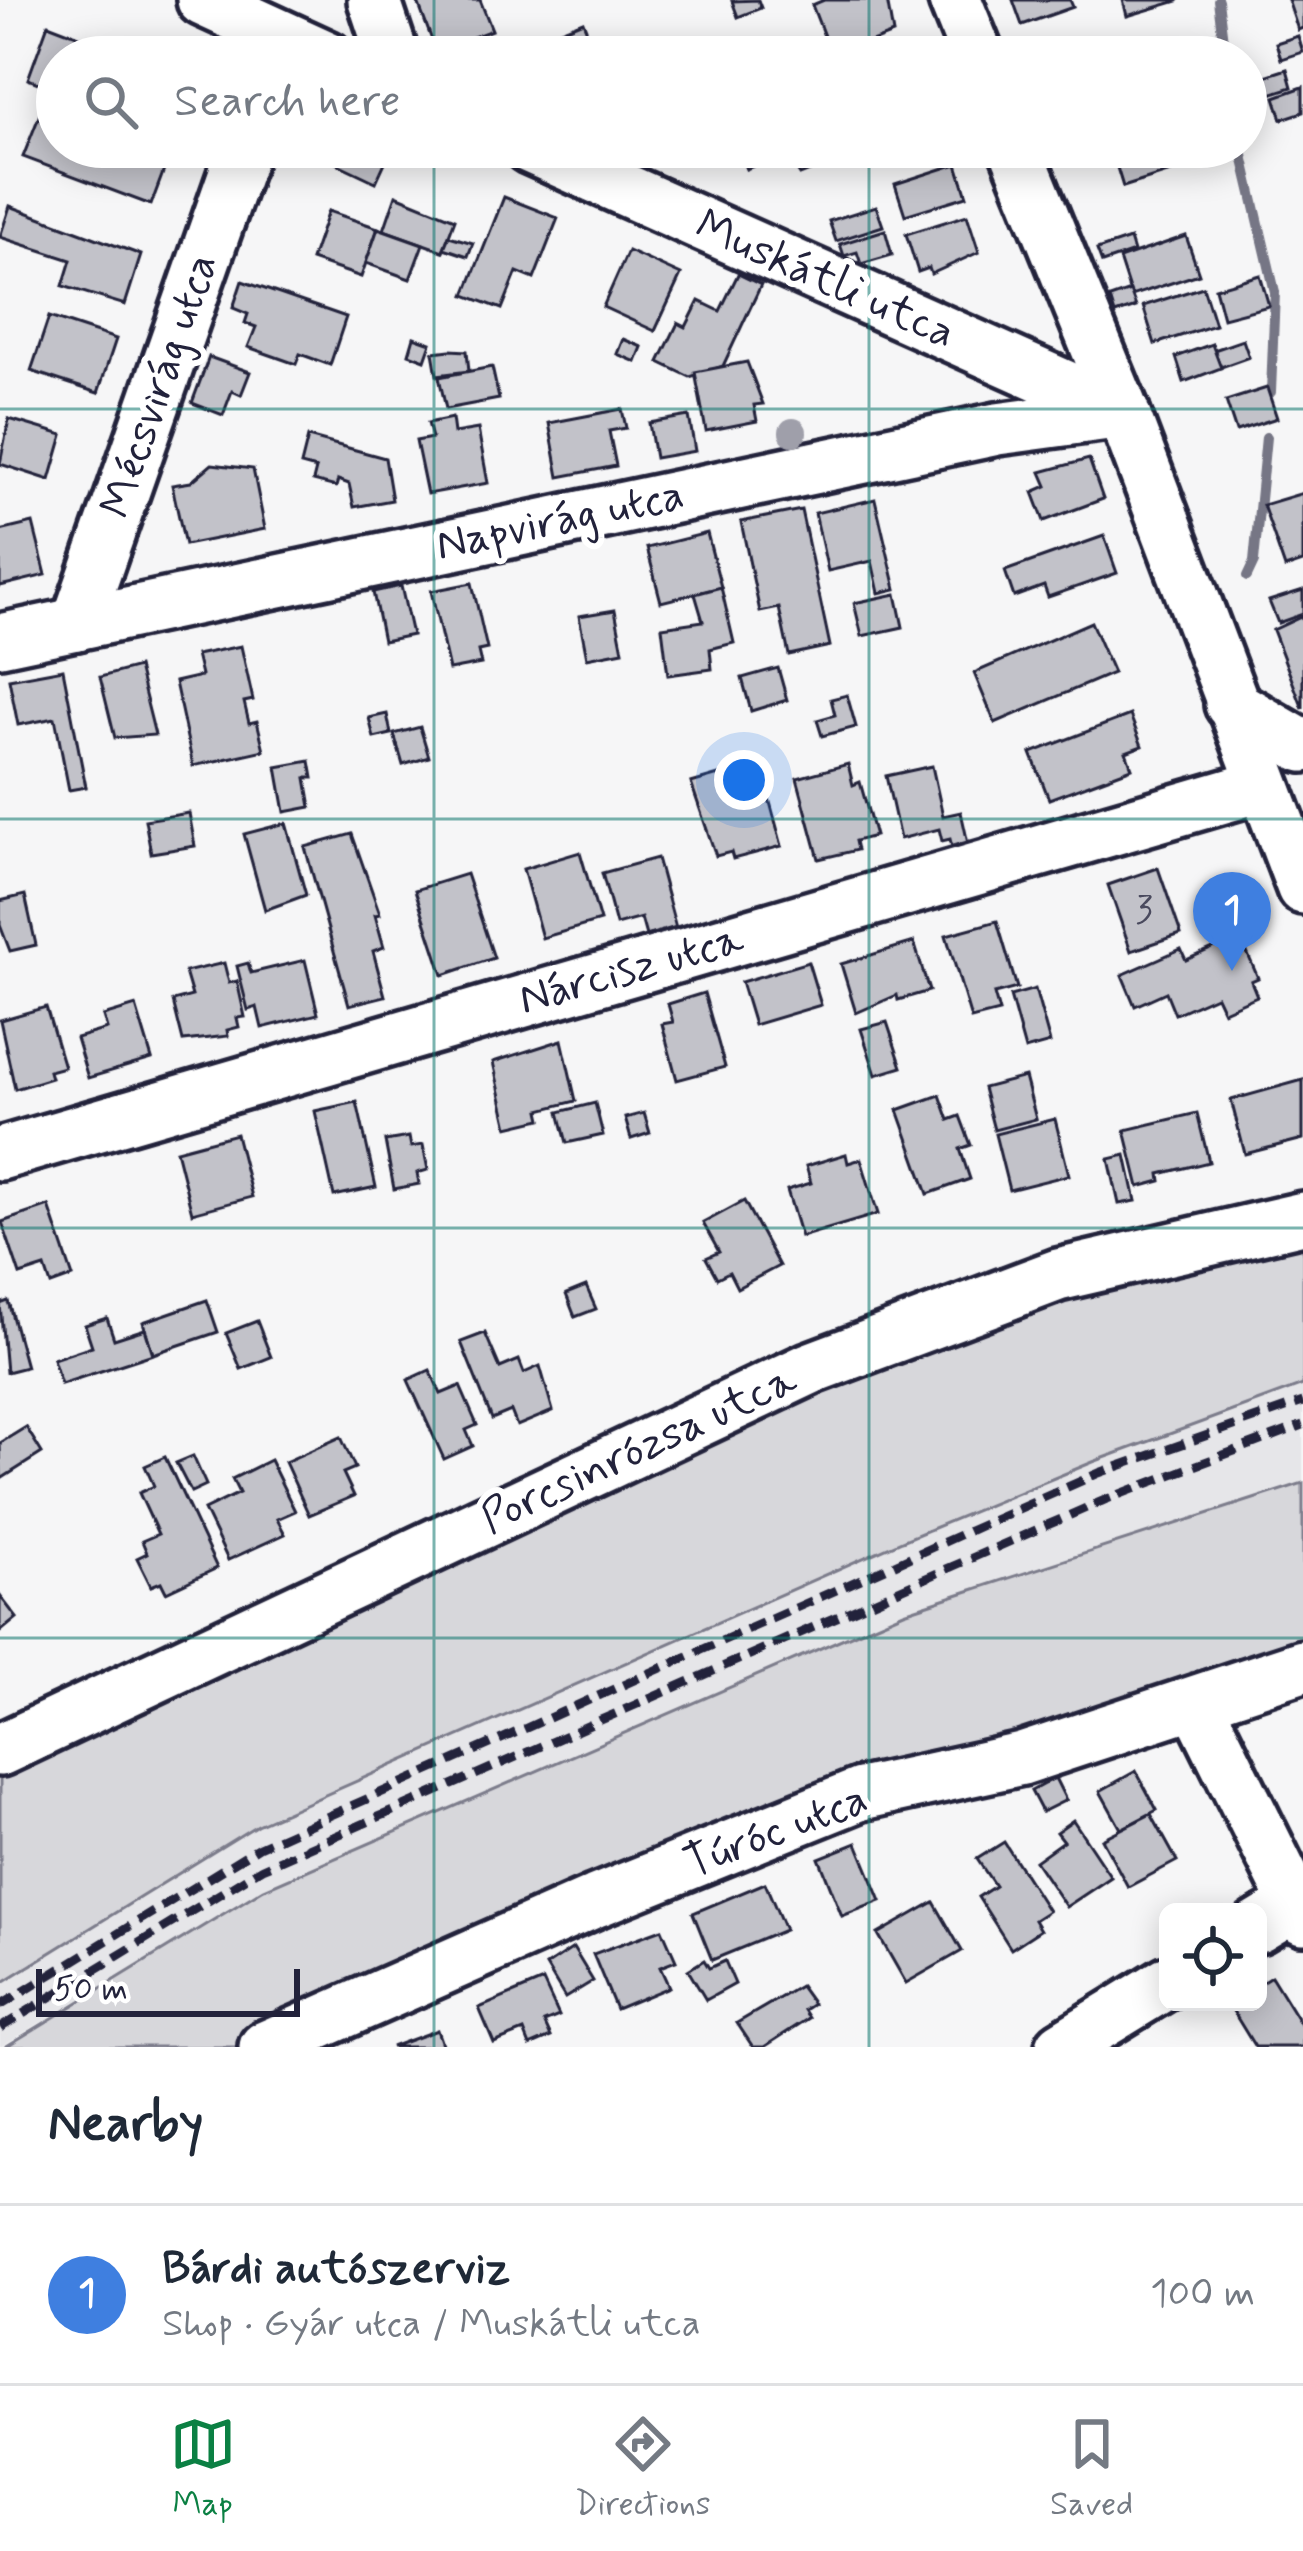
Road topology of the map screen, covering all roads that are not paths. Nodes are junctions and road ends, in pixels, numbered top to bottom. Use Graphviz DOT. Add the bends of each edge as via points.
graph roads {
  1 [pos="203,0"];
  2 [pos="374,0"];
  3 [pos="955,0"];
  4 [pos="269,36"];
  5 [pos="386,36"];
  6 [pos="970,36"];
  7 [pos="237,168"];
  8 [pos="576,168"];
  9 [pos="1024,168"];
  10 [pos="1123,412"];
  11 [pos="77,624"];
  12 [pos="0,640"];
  13 [pos="1231,704"];
  14 [pos="1303,746"];
  15 [pos="1261,786"];
  16 [pos="1303,888"];
  17 [pos="0,1154"];
  18 [pos="1303,1218"];
  19 [pos="1303,1666"];
  20 [pos="1197,1704"];
  21 [pos="0,1750"];
  22 [pos="1286,1916"];
  23 [pos="1159,1988"];
  24 [pos="265,2047"];
  25 [pos="1062,2047"];
  1 -- 4 [label="street"];
  2 -- 5 [label="street"];
  3 -- 6 [label="street"];
  7 -- 11 [label="street, Mécsvirág utca"];
  8 -- 10 [label="street, Muskátli utca"];
  9 -- 10 [label="street"];
  10 -- 11 [label="street, Napvirág utca" via="997,429"];
  10 -- 13 [label="street"];
  11 -- 12 [label="street, Napvirág utca"];
  13 -- 14 [label="street"];
  13 -- 15 [label="street"];
  15 -- 16 [label="street"];
  15 -- 17 [label="street, Nárcisz utca"];
  18 -- 21 [label="street, Porcsinrózsa utca" via="1058,1275 811,1368"];
  19 -- 20 [label="street, Túróc utca"];
  20 -- 22 [label="street"];
  20 -- 24 [label="street, Túróc utca" via="1022,1759 861,1794"];
  23 -- 25 [label="street"];
}
